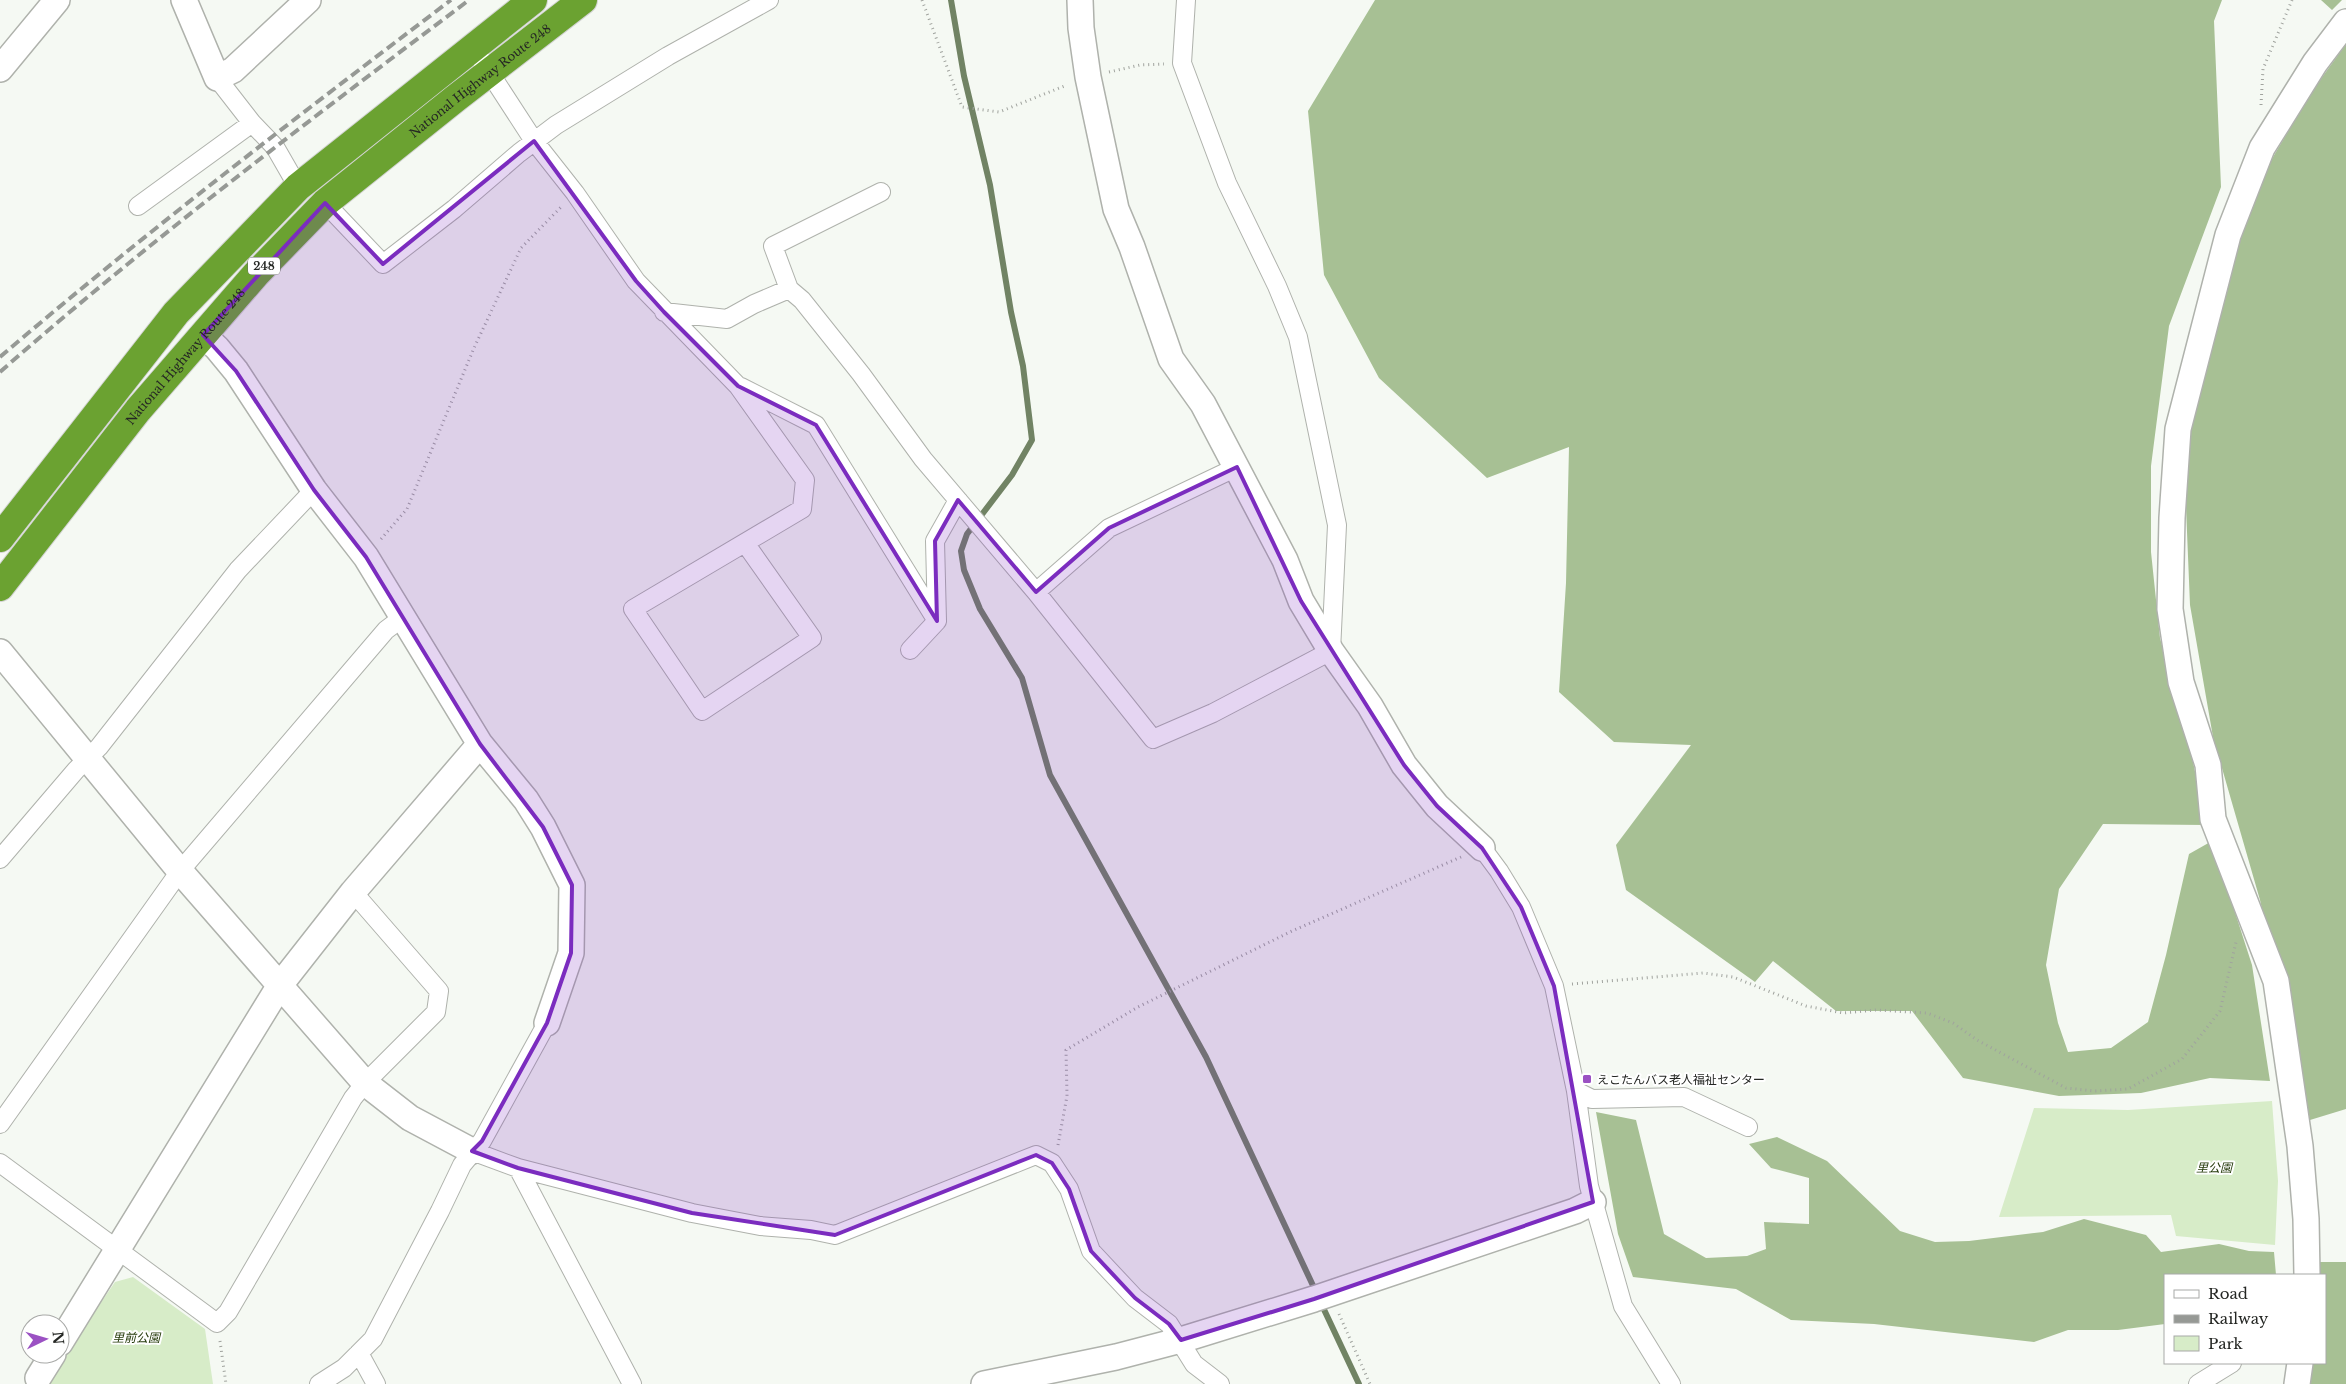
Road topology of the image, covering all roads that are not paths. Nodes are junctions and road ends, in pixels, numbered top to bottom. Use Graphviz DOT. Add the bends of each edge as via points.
graph roads {
  1 [pos="58,0"];
  2 [pos="184,0"];
  3 [pos="308,0"];
  4 [pos="533,0"];
  5 [pos="583,0"];
  6 [pos="769,0"];
  7 [pos="1080,0"];
  8 [pos="1186,0"];
  9 [pos="2346,22"];
  10 [pos="473,47"];
  11 [pos="0,69"];
  12 [pos="489,74"];
  13 [pos="217,78"];
  14 [pos="252,123"];
  15 [pos="534,141"];
  16 [pos="298,187"];
  17 [pos="882,192"];
  18 [pos="325,203"];
  19 [pos="138,206"];
  20 [pos="789,289"];
  21 [pos="664,312"];
  22 [pos="202,335"];
  23 [pos="738,386"];
  24 [pos="1236,467"];
  25 [pos="314,490"];
  26 [pos="958,500"];
  27 [pos="0,538"];
  28 [pos="746,543"];
  29 [pos="0,587"];
  30 [pos="1036,592"];
  31 [pos="402,618"];
  32 [pos="937,621"];
  33 [pos="910,650"];
  34 [pos="1331,651"];
  35 [pos="0,652"];
  36 [pos="480,744"];
  37 [pos="89,759"];
  38 [pos="1482,848"];
  39 [pos="0,860"];
  40 [pos="180,871"];
  41 [pos="353,892"];
  42 [pos="280,985"];
  43 [pos="548,1023"];
  44 [pos="364,1083"];
  45 [pos="1576,1091"];
  46 [pos="0,1124"];
  47 [pos="1748,1127"];
  48 [pos="472,1151"];
  49 [pos="0,1163"];
  50 [pos="518,1168"];
  51 [pos="1593,1202"];
  52 [pos="117,1252"];
  53 [pos="2307,1274"];
  54 [pos="70,1327"];
  55 [pos="1180,1340"];
  56 [pos="359,1353"];
  57 [pos="47,1364"];
  58 [pos="2230,1364"];
  59 [pos="2300,1364"];
  60 [pos="36,1381"];
  61 [pos="319,1384"];
  62 [pos="376,1384"];
  63 [pos="632,1384"];
  64 [pos="984,1384"];
  65 [pos="1220,1384"];
  66 [pos="1671,1384"];
  67 [pos="2198,1384"];
  68 [pos="2297,1384"];
  1 -- 11 [label="street"];
  2 -- 13 [label="street"];
  3 -- 13 [label="street" via="233,70"];
  4 -- 10 [label="highway, 248"];
  5 -- 12 [label="highway, National Highway Route 248 / 248"];
  6 -- 15 [label="street" via="668,56"];
  7 -- 24 [label="street" via="1088,77 1116,209 1172,359 1203,404"];
  8 -- 34 [label="street" via="1182,64 1227,183 1298,337 1337,525"];
  9 -- 53 [label="street" via="2315,63 2262,148 2228,235 2178,429 2172,518 2170,609 2181,682 2208,765 2213,819 2276,980 2300,1146"];
  10 -- 12 [label="street"];
  10 -- 16 [label="highway, 248"];
  12 -- 15 [label="street"];
  12 -- 18 [label="highway, National Highway Route 248 / 248"];
  13 -- 14 [label="street"];
  14 -- 16 [label="street" via="275,147"];
  14 -- 19 [label="street"];
  15 -- 18 [label="street" via="383,264"];
  15 -- 21 [label="street" via="575,193 636,281"];
  16 -- 27 [label="highway, 248" via="176,313"];
  17 -- 20 [label="street" via="773,246"];
  18 -- 22 [label="highway, National Highway Route 248 / 248"];
  20 -- 21 [label="street" via="727,320"];
  20 -- 26 [label="street" via="802,300"];
  21 -- 23 [label="street"];
  22 -- 25 [label="street" via="236,371"];
  22 -- 29 [label="highway, National Highway Route 248 / 248" via="138,410"];
  23 -- 28 [label="street" via="804,480 802,509"];
  23 -- 32 [label="street" via="816,425"];
  24 -- 30 [label="street" via="1109,528"];
  24 -- 34 [label="street" via="1284,560 1301,601"];
  25 -- 31 [label="street" via="366,558"];
  25 -- 37 [label="street" via="238,570"];
  26 -- 30 [label="street"];
  26 -- 32 [label="street" via="935,541"];
  28 -- 28 [label="street" via="633,608 702,711 812,638"];
  30 -- 34 [label="street" via="1153,740 1213,713"];
  31 -- 36 [label="street"];
  31 -- 40 [label="street" via="386,630"];
  32 -- 33 [label="street"];
  34 -- 38 [label="street" via="1370,706 1404,765 1437,806"];
  35 -- 37 [label="street"];
  36 -- 41 [label="street"];
  36 -- 43 [label="street" via="544,826 572,885 571,953"];
  37 -- 39 [label="street"];
  37 -- 40 [label="street"];
  38 -- 45 [label="street" via="1521,907 1554,986"];
  40 -- 42 [label="street"];
  40 -- 46 [label="street"];
  41 -- 42 [label="street"];
  41 -- 44 [label="street" via="440,991 436,1012"];
  42 -- 44 [label="street"];
  42 -- 52 [label="street"];
  43 -- 48 [label="street" via="482,1141"];
  44 -- 48 [label="street" via="410,1118"];
  44 -- 52 [label="street" via="228,1312 217,1323"];
  45 -- 47 [label="street" via="1592,1099 1684,1097"];
  45 -- 51 [label="street"];
  48 -- 50 [label="street"];
  48 -- 56 [label="street" via="373,1339"];
  49 -- 52 [label="street"];
  50 -- 55 [label="street" via="692,1213 760,1226 835,1235 1036,1155 1052,1164 1069,1189 1091,1251 1134,1298 1169,1324"];
  50 -- 63 [label="street"];
  51 -- 55 [label="street" via="1323,1296"];
  51 -- 66 [label="street" via="1623,1306"];
  52 -- 54 [label="street"];
  55 -- 64 [label="street" via="1116,1357"];
  55 -- 65 [label="street" via="1194,1364"];
  56 -- 61 [label="street" via="344,1368"];
  56 -- 62 [label="street"];
  57 -- 60 [label="street"];
  58 -- 67 [label="street"];
  59 -- 68 [label="street"];
}
